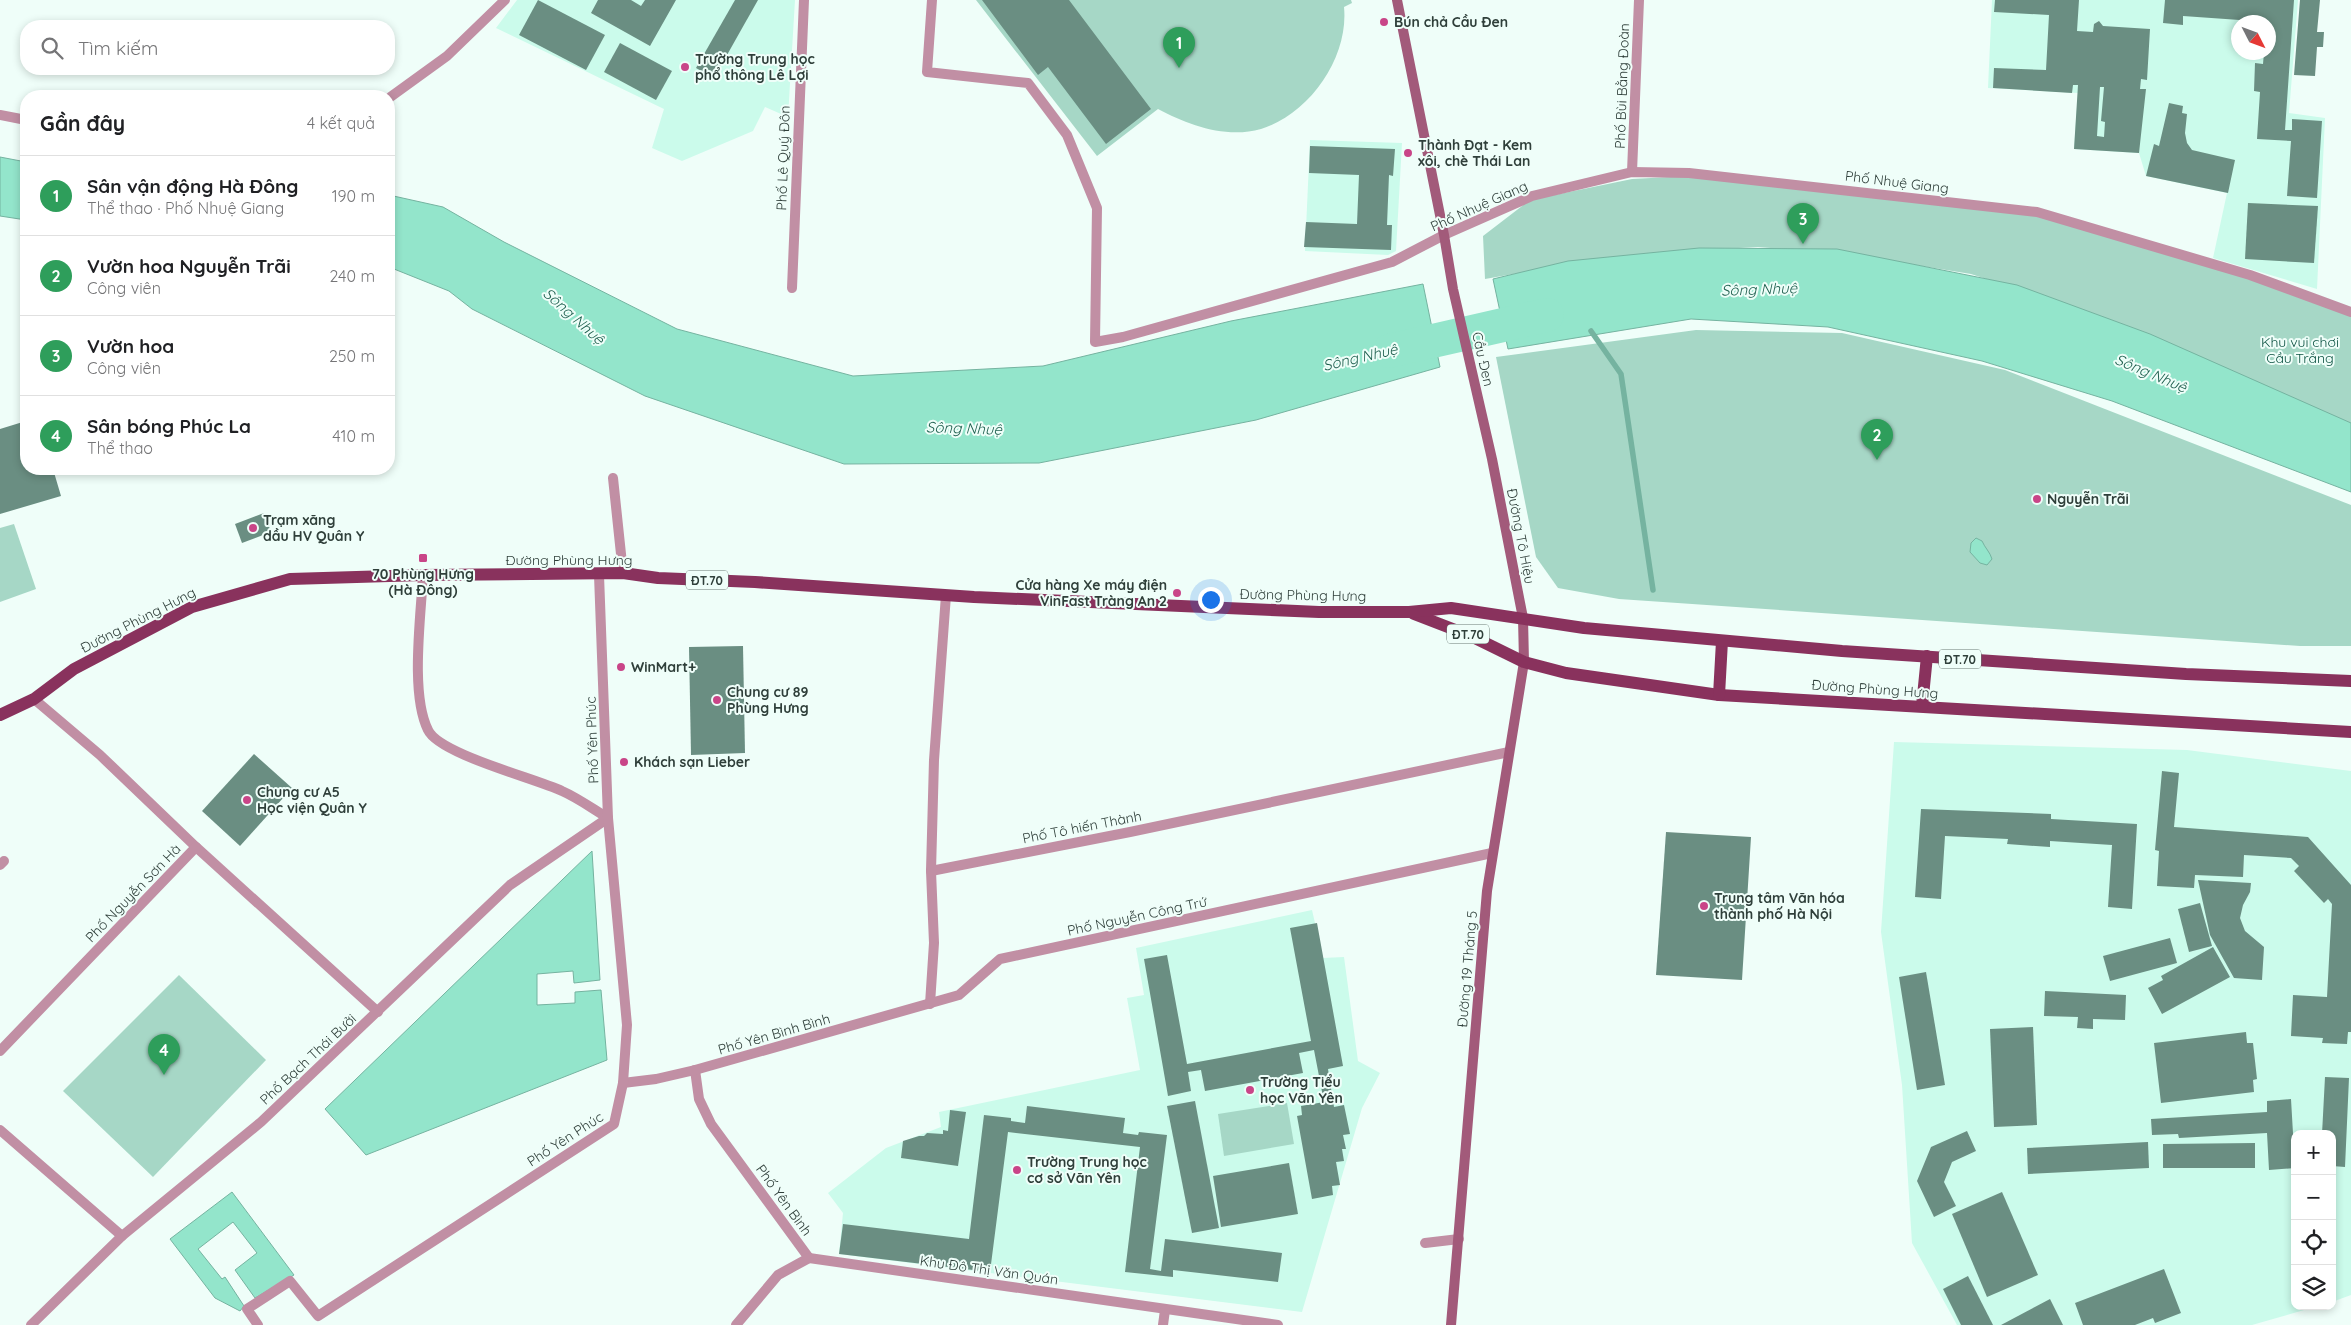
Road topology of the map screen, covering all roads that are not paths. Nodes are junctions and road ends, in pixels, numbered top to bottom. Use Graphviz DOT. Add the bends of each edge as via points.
graph roads {
  1 [pos="505,0"];
  2 [pos="804,0"];
  3 [pos="932,0"];
  4 [pos="1397,0"];
  5 [pos="1638,0"];
  6 [pos="395,94"];
  7 [pos="0,115"];
  8 [pos="20,119"];
  9 [pos="1632,172"];
  10 [pos="1444,235"];
  11 [pos="792,288"];
  12 [pos="2351,312"];
  13 [pos="1492,459"];
  14 [pos="613,478"];
  15 [pos="622,574"];
  16 [pos="423,575"];
  17 [pos="599,575"];
  18 [pos="946,595"];
  19 [pos="1409,612"];
  20 [pos="1523,618"];
  21 [pos="1722,641"];
  22 [pos="1927,656"];
  23 [pos="1524,662"];
  24 [pos="2351,681"];
  25 [pos="1719,695"];
  26 [pos="34,699"];
  27 [pos="1922,706"];
  28 [pos="0,715"];
  29 [pos="2351,732"];
  30 [pos="1509,752"];
  31 [pos="608,818"];
  32 [pos="196,847"];
  33 [pos="1492,854"];
  34 [pos="931,871"];
  35 [pos="930,1004"];
  36 [pos="378,1012"];
  37 [pos="0,1051"];
  38 [pos="695,1070"];
  39 [pos="623,1083"];
  40 [pos="0,1130"];
  41 [pos="122,1236"];
  42 [pos="1459,1239"];
  43 [pos="1425,1244"];
  44 [pos="809,1258"];
  45 [pos="1165,1310"];
  46 [pos="31,1325"];
  47 [pos="258,1325"];
  48 [pos="736,1325"];
  49 [pos="1163,1325"];
  50 [pos="1278,1325"];
  51 [pos="1452,1325"];
  1 -- 6 [label="street" via="447,56"];
  2 -- 11 [label="street, Phố Lê Quý Đôn"];
  3 -- 10 [label="street, Phố Nhuệ Giang" via="927,72 1028,83 1067,135 1097,208 1095,342 1392,262"];
  4 -- 10 [label="street"];
  5 -- 9 [label="street, Phố Bùi Bằng Đoàn"];
  7 -- 8 [label="street"];
  9 -- 10 [label="street, Phố Nhuệ Giang" via="1532,196"];
  9 -- 12 [label="street, Phố Nhuệ Giang" via="1698,174 2037,212 2250,275"];
  10 -- 13 [label="street, Cầu Đen" via="1448,266"];
  13 -- 20 [label="street, Đường Tô Hiệu"];
  14 -- 15 [label="street"];
  15 -- 17 [label="main road, Đường Phùng Hưng / ĐT.70"];
  15 -- 18 [label="main road, Đường Phùng Hưng / ĐT.70"];
  16 -- 17 [label="main road, Đường Phùng Hưng / ĐT.70"];
  16 -- 26 [label="main road, Đường Phùng Hưng / ĐT.70" via="290,579 192,607 74,669"];
  16 -- 31 [label="street" via="418,684 428,732 445,747 562,791"];
  17 -- 31 [label="street, Phố Yên Phúc"];
  18 -- 19 [label="main road, Đường Phùng Hưng / ĐT.70" via="1319,612"];
  18 -- 34 [label="street" via="934,760"];
  19 -- 20 [label="main road, Đường Phùng Hưng / ĐT.70" via="1451,608"];
  19 -- 23 [label="main road, Đường Phùng Hưng / ĐT.70" via="1472,636"];
  20 -- 21 [label="main road, Đường Phùng Hưng / ĐT.70" via="1584,628"];
  20 -- 23 [label="street, Đường 19 Tháng 5"];
  21 -- 22 [label="main road, Đường Phùng Hưng / ĐT.70"];
  21 -- 25 [label="main road"];
  22 -- 24 [label="main road, Đường Phùng Hưng / ĐT.70" via="2186,674"];
  22 -- 27 [label="main road"];
  23 -- 25 [label="main road, Đường Phùng Hưng / ĐT.70" via="1566,673"];
  23 -- 30 [label="street, Đường 19 Tháng 5"];
  25 -- 27 [label="main road, Đường Phùng Hưng / ĐT.70"];
  26 -- 28 [label="main road, Đường Phùng Hưng / ĐT.70"];
  26 -- 32 [label="street, Phố Nguyễn Sơn Hà" via="100,755"];
  27 -- 29 [label="main road, Đường Phùng Hưng / ĐT.70"];
  30 -- 33 [label="street, Đường 19 Tháng 5"];
  30 -- 34 [label="street, Phố Tô hiến Thành"];
  31 -- 36 [label="street, Phố Bạch Thái Bưởi" via="510,885"];
  31 -- 39 [label="street, Phố Yên Phúc" via="626,1026"];
  32 -- 36 [label="street"];
  32 -- 37 [label="street, Phố Nguyễn Sơn Hà"];
  33 -- 35 [label="street, Phố Nguyễn Công Trứ" via="1000,959 960,995"];
  33 -- 42 [label="street, Đường 19 Tháng 5"];
  34 -- 35 [label="street" via="934,942"];
  35 -- 38 [label="street, Phố Yên Bình Bình"];
  36 -- 41 [label="street, Phố Bạch Thái Bưởi" via="261,1122"];
  38 -- 39 [label="street, Phố Yên Bình Bình"];
  38 -- 44 [label="street, Phố Yên Bình" via="699,1099 711,1124"];
  39 -- 47 [label="street, Phố Yên Phúc" via="614,1124 318,1316 290,1280 247,1309"];
  40 -- 41 [label="street"];
  41 -- 46 [label="street, Phố Bạch Thái Bưởi"];
  42 -- 43 [label="street"];
  42 -- 51 [label="street, Đường 19 Tháng 5"];
  44 -- 45 [label="street, Khu Đô Thị Văn Quán"];
  44 -- 48 [label="street, Phố Yên Bình" via="778,1275"];
  45 -- 49 [label="street"];
  45 -- 50 [label="street, Khu Đô Thị Văn Quán"];
}
